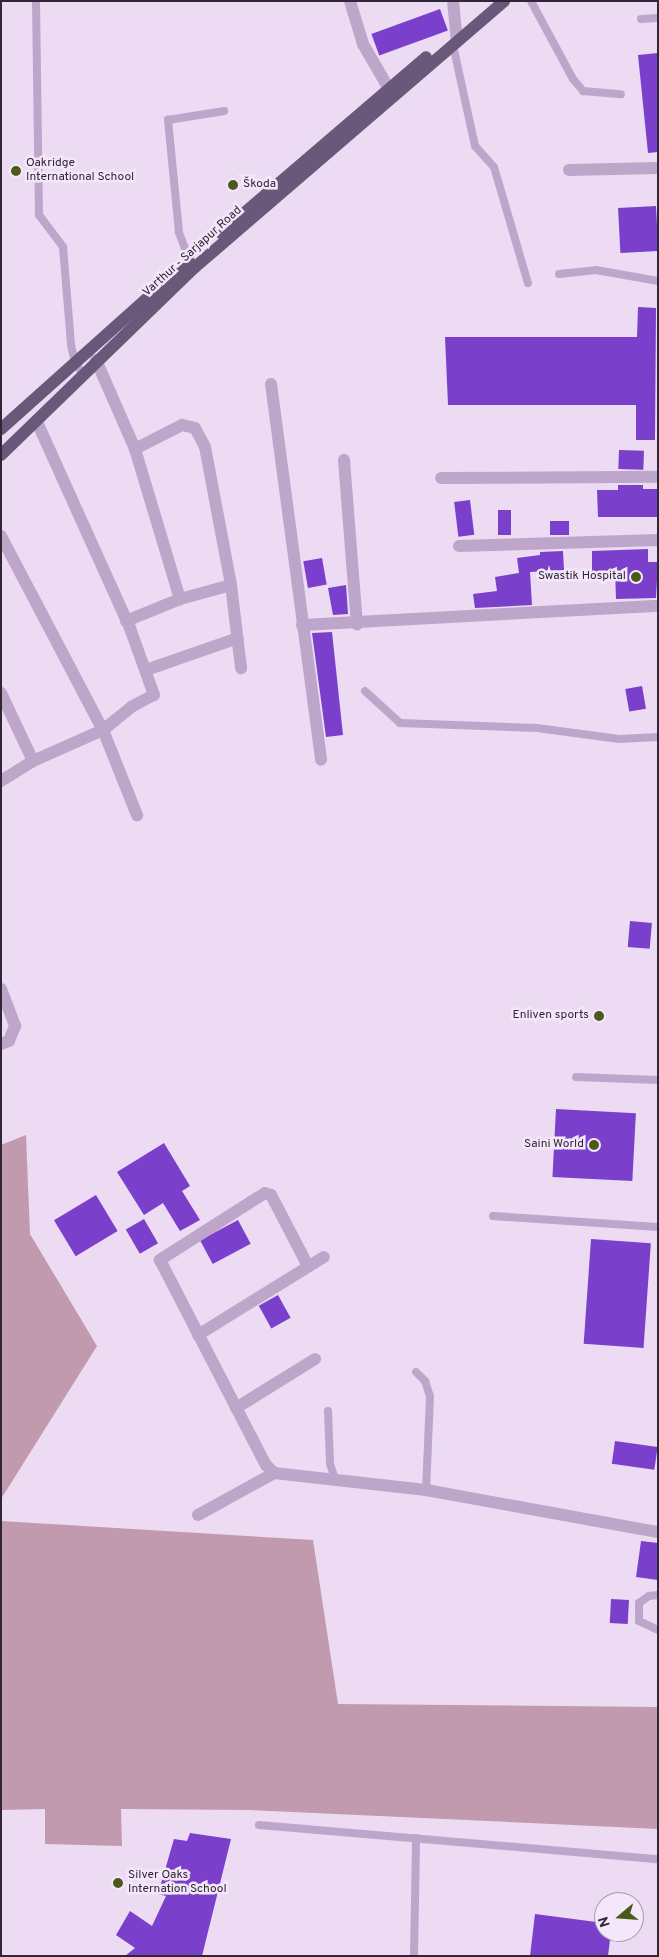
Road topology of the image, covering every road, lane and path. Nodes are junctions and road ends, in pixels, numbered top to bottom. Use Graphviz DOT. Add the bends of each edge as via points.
graph roads {
  1 [pos="36,1"];
  2 [pos="350,1"];
  3 [pos="453,1"];
  4 [pos="494,1"];
  5 [pos="504,1"];
  6 [pos="531,1"];
  7 [pos="658,18"];
  8 [pos="641,19"];
  9 [pos="456,40"];
  10 [pos="390,91"];
  11 [pos="621,94"];
  12 [pos="224,111"];
  13 [pos="658,168"];
  14 [pos="569,170"];
  15 [pos="191,264"];
  16 [pos="559,274"];
  17 [pos="658,281"];
  18 [pos="528,283"];
  19 [pos="96,360"];
  20 [pos="75,362"];
  21 [pos="83,374"];
  22 [pos="271,384"];
  23 [pos="37,422"];
  24 [pos="1,429"];
  25 [pos="135,449"];
  26 [pos="1,455"];
  27 [pos="344,460"];
  28 [pos="658,477"];
  29 [pos="441,478"];
  30 [pos="1,536"];
  31 [pos="658,540"];
  32 [pos="459,546"];
  33 [pos="231,585"];
  34 [pos="180,599"];
  35 [pos="658,606"];
  36 [pos="126,621"];
  37 [pos="357,624"];
  38 [pos="302,626"];
  39 [pos="238,638"];
  40 [pos="241,668"];
  41 [pos="146,670"];
  42 [pos="365,691"];
  43 [pos="1,693"];
  44 [pos="103,730"];
  45 [pos="658,737"];
  46 [pos="321,760"];
  47 [pos="33,761"];
  48 [pos="1,781"];
  49 [pos="137,815"];
  50 [pos="1,989"];
  51 [pos="1,1044"];
  52 [pos="576,1077"];
  53 [pos="658,1080"];
  54 [pos="493,1216"];
  55 [pos="658,1227"];
  56 [pos="324,1257"];
  57 [pos="308,1266"];
  58 [pos="198,1335"];
  59 [pos="315,1359"];
  60 [pos="416,1372"];
  61 [pos="236,1408"];
  62 [pos="328,1411"];
  63 [pos="274,1473"];
  64 [pos="336,1481"];
  65 [pos="426,1490"];
  66 [pos="198,1515"];
  67 [pos="658,1532"];
  68 [pos="658,1594"];
  69 [pos="658,1630"];
  70 [pos="259,1825"];
  71 [pos="416,1838"];
  72 [pos="658,1859"];
  73 [pos="414,1956"];
  1 -- 20 [label="lane" via="39,215 63,247"];
  2 -- 10 [label="street" via="363,44"];
  3 -- 9 [label="street"];
  4 -- 9 [label="main road, Varthur - Sarjapur Road"];
  5 -- 9 [label="main road, Varthur - Sarjapur Road"];
  6 -- 11 [label="lane" via="573,79 583,90"];
  7 -- 8 [label="lane"];
  9 -- 10 [label="main road, Varthur - Sarjapur Road"];
  9 -- 18 [label="lane" via="475,146 494,167"];
  10 -- 15 [label="main road, Varthur - Sarjapur Road"];
  12 -- 15 [label="lane" via="168,120 179,232"];
  13 -- 14 [label="street"];
  15 -- 19 [label="main road, Varthur - Sarjapur Road"];
  15 -- 20 [label="main road, Varthur - Sarjapur Road"];
  16 -- 17 [label="lane" via="596,270"];
  19 -- 21 [label="main road, Varthur - Sarjapur Road"];
  19 -- 25 [label="street"];
  20 -- 21 [label="lane"];
  20 -- 24 [label="main road, Varthur - Sarjapur Road"];
  21 -- 23 [label="main road, Varthur - Sarjapur Road"];
  22 -- 38 [label="street"];
  23 -- 26 [label="main road, Varthur - Sarjapur Road"];
  23 -- 36 [label="street"];
  25 -- 33 [label="street" via="182,425 190,425 198,432 205,447"];
  25 -- 34 [label="street"];
  27 -- 37 [label="street"];
  28 -- 29 [label="street"];
  30 -- 44 [label="street"];
  31 -- 32 [label="street"];
  33 -- 34 [label="street"];
  33 -- 39 [label="street"];
  34 -- 36 [label="street"];
  35 -- 37 [label="street"];
  36 -- 41 [label="street"];
  37 -- 38 [label="street"];
  38 -- 46 [label="street"];
  39 -- 40 [label="street"];
  39 -- 41 [label="street"];
  41 -- 44 [label="street" via="153,697 134,705"];
  42 -- 45 [label="lane" via="400,723 537,728 618,739"];
  43 -- 47 [label="street"];
  44 -- 47 [label="street"];
  44 -- 49 [label="street"];
  47 -- 48 [label="street"];
  50 -- 51 [label="street" via="15,1026 9,1040"];
  52 -- 53 [label="lane"];
  54 -- 55 [label="lane"];
  56 -- 57 [label="street"];
  57 -- 58 [label="street"];
  57 -- 58 [label="street" via="271,1196 265,1193 162,1257 160,1263"];
  58 -- 61 [label="street"];
  59 -- 61 [label="street"];
  60 -- 65 [label="lane" via="430,1396"];
  61 -- 63 [label="street" via="266,1465"];
  62 -- 64 [label="lane" via="330,1464"];
  63 -- 64 [label="street"];
  63 -- 66 [label="street"];
  64 -- 65 [label="street"];
  65 -- 67 [label="street"];
  68 -- 69 [label="lane" via="639,1603 638,1620"];
  70 -- 71 [label="lane"];
  71 -- 72 [label="lane"];
  71 -- 73 [label="lane"];
}
